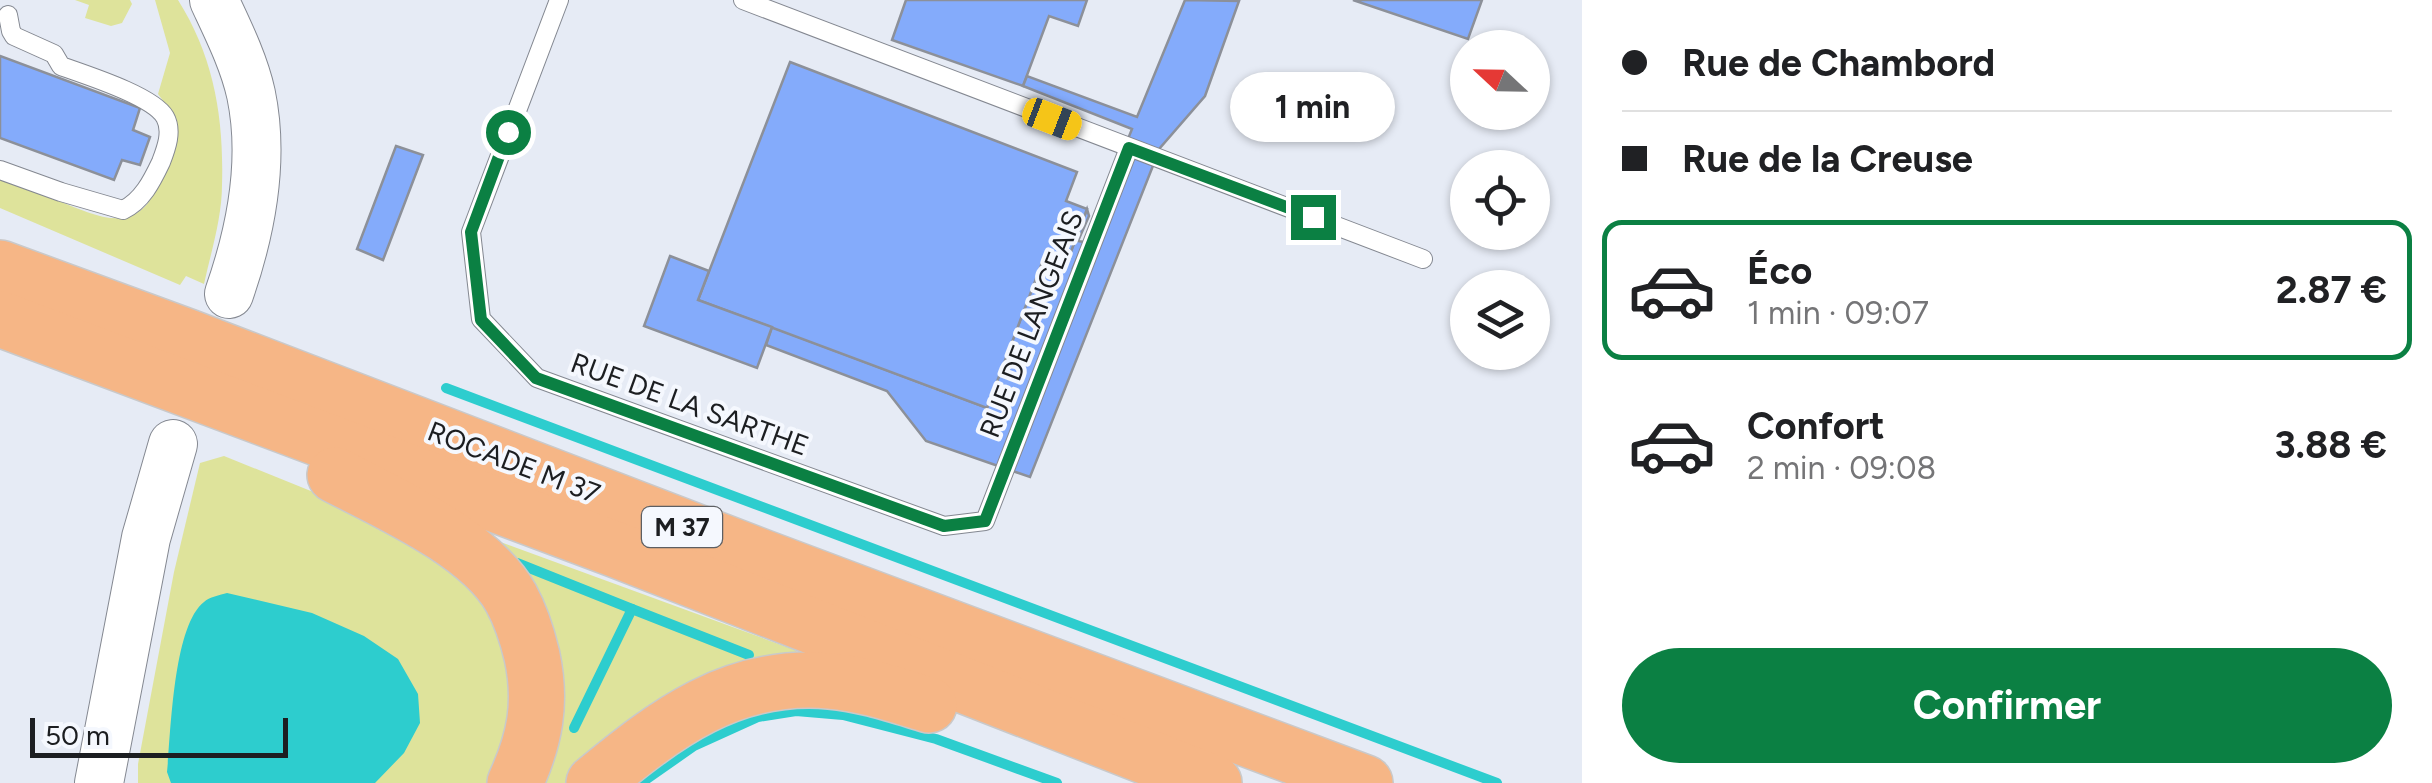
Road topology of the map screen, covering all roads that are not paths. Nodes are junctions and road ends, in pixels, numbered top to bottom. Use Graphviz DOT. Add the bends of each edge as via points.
graph roads {
  1 [pos="214,0"];
  2 [pos="558,0"];
  3 [pos="743,0"];
  4 [pos="8,15"];
  5 [pos="1129,148"];
  6 [pos="0,170"];
  7 [pos="0,230"];
  8 [pos="1423,259"];
  9 [pos="0,268"];
  10 [pos="229,294"];
  11 [pos="0,320"];
  12 [pos="188,337"];
  13 [pos="253,413"];
  14 [pos="173,444"];
  15 [pos="985,521"];
  16 [pos="1191,774"];
  17 [pos="98,783"];
  18 [pos="514,783"];
  19 [pos="594,783"];
  20 [pos="1365,783"];
  1 -- 10 [label="street" via="256,127 252,215"];
  2 -- 15 [label="lane, RUE DE LA SARTHE" via="471,232 481,320 536,378 944,526"];
  3 -- 5 [label="lane"];
  4 -- 6 [label="lane" via="14,36 54,54 62,66 148,101 165,117 169,132 150,183 123,210"];
  5 -- 8 [label="lane"];
  5 -- 15 [label="lane, RUE DE LANGEAIS"];
  7 -- 12 [label="highway, M 37" via="126,284"];
  9 -- 12 [label="highway, ROCADE M 37 / M 37"];
  11 -- 13 [label="highway, ROCADE M 37 / M 37"];
  12 -- 20 [label="highway, ROCADE M 37 / M 37"];
  13 -- 16 [label="highway, ROCADE M 37 / M 37"];
  13 -- 18 [label="highway, M 37" via="303,458 424,522 492,573 510,596 526,632 537,702 534,734"];
  14 -- 17 [label="street" via="146,538"];
  16 -- 19 [label="highway, M 37" via="872,688 791,680 751,686 695,709"];
}
